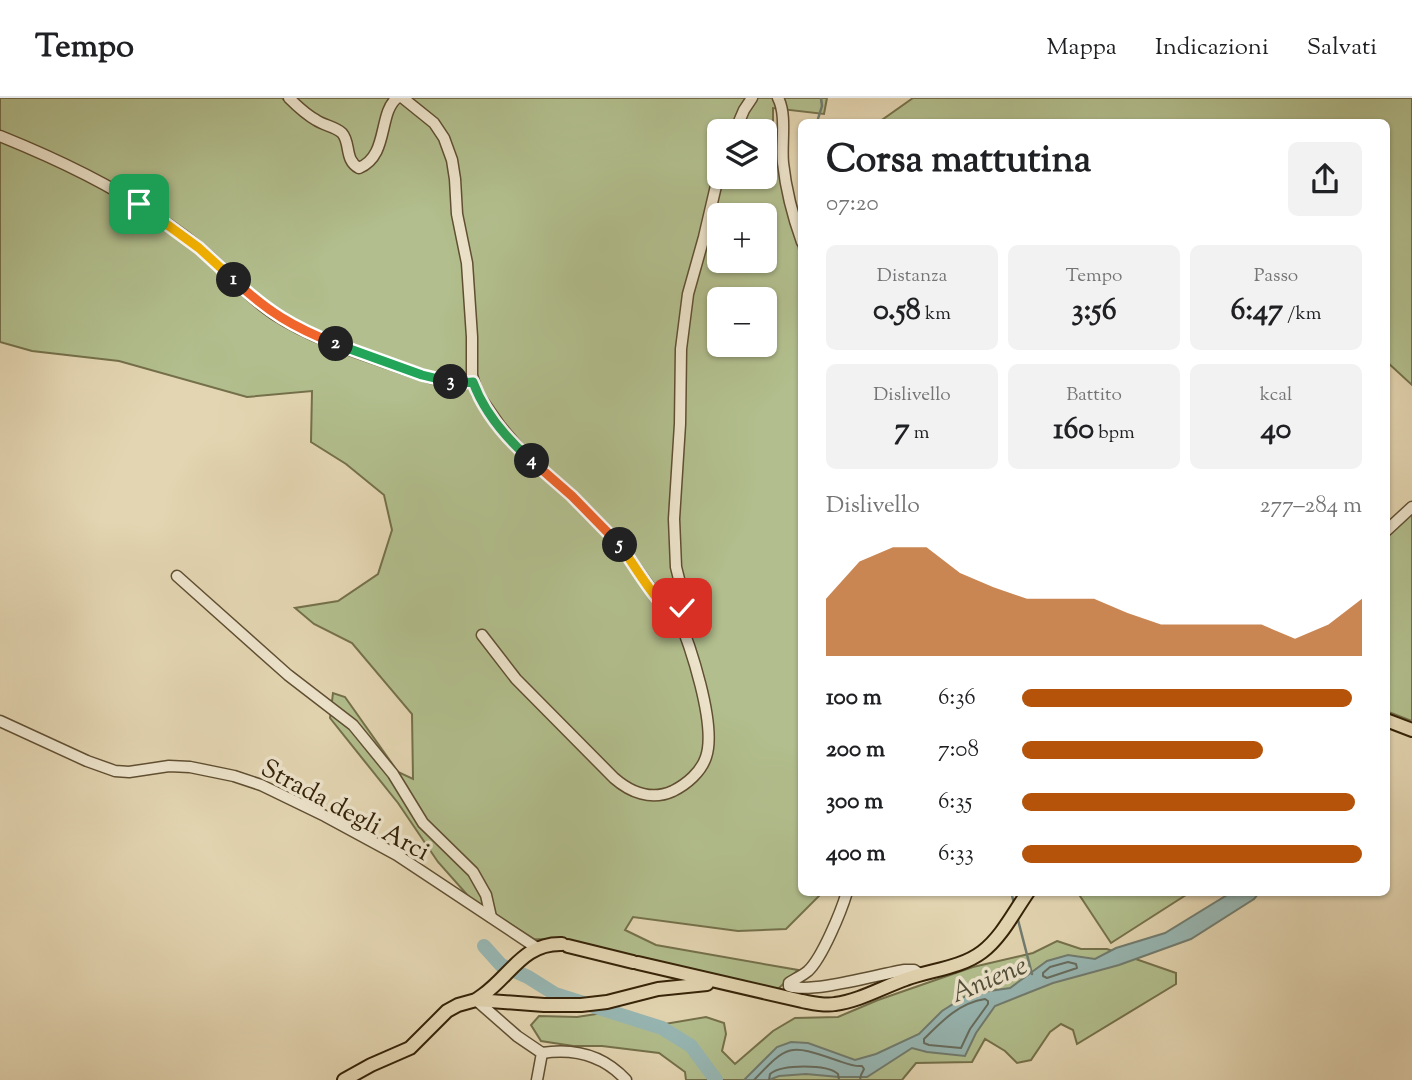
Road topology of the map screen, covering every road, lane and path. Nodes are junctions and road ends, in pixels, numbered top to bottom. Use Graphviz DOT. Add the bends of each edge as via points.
graph roads {
  1 [pos="289,98"];
  2 [pos="397,98"];
  3 [pos="403,98"];
  4 [pos="752,98"];
  5 [pos="778,98"];
  6 [pos="740,119"];
  7 [pos="0,136"];
  8 [pos="715,189"];
  9 [pos="798,229"];
  10 [pos="473,382"];
  11 [pos="1412,507"];
  12 [pos="1390,527"];
  13 [pos="177,576"];
  14 [pos="676,612"];
  15 [pos="482,635"];
  16 [pos="0,721"];
  17 [pos="1390,722"];
  18 [pos="1412,730"];
  19 [pos="846,896"];
  20 [pos="1025,896"];
  21 [pos="491,917"];
  22 [pos="532,950"];
  23 [pos="661,969"];
  24 [pos="920,974"];
  25 [pos="498,983"];
  26 [pos="722,983"];
  27 [pos="658,989"];
  28 [pos="476,1000"];
  29 [pos="510,1003"];
  30 [pos="542,1053"];
  31 [pos="344,1080"];
  32 [pos="537,1080"];
  33 [pos="626,1080"];
  1 -- 2 [label="street" via="340,132 359,168 375,153 390,106"];
  3 -- 10 [label="street" via="434,123 452,160 467,267"];
  4 -- 6 [label="street"];
  5 -- 9 [label="street" via="784,171"];
  7 -- 10 [label="street" via="69,166 145,208 199,248 267,309 299,328 422,375"];
  8 -- 14 [label="street" via="688,294 681,349 674,519 676,567 685,603"];
  10 -- 14 [label="street" via="513,442 616,540 659,600"];
  11 -- 12 [label="street"];
  13 -- 21 [label="street" via="288,675 345,717 396,779 426,827 473,872 484,890"];
  14 -- 15 [label="street" via="698,678 709,745 705,760 691,778 657,795 637,792 614,778 516,679"];
  16 -- 21 [label="street, Strada degli Arci" via="115,771 190,767 261,785 391,851"];
  17 -- 18 [label="main road"];
  19 -- 24 [label="street" via="813,964 789,986 825,985 905,970"];
  20 -- 24 [label="main road" via="995,940 980,953"];
  21 -- 22 [label="street, Strada degli Arci"];
  22 -- 23 [label="main road" via="565,945"];
  22 -- 25 [label="main road"];
  23 -- 26 [label="main road"];
  23 -- 27 [label="main road" via="665,979"];
  24 -- 26 [label="main road" via="830,1005"];
  25 -- 28 [label="main road"];
  25 -- 29 [label="main road" via="500,995"];
  26 -- 27 [label="main road"];
  27 -- 29 [label="main road" via="588,1005"];
  28 -- 29 [label="main road"];
  28 -- 30 [label="street"];
  28 -- 31 [label="main road" via="447,1011 408,1049"];
  30 -- 32 [label="street"];
  30 -- 33 [label="street" via="592,1055"];
}
